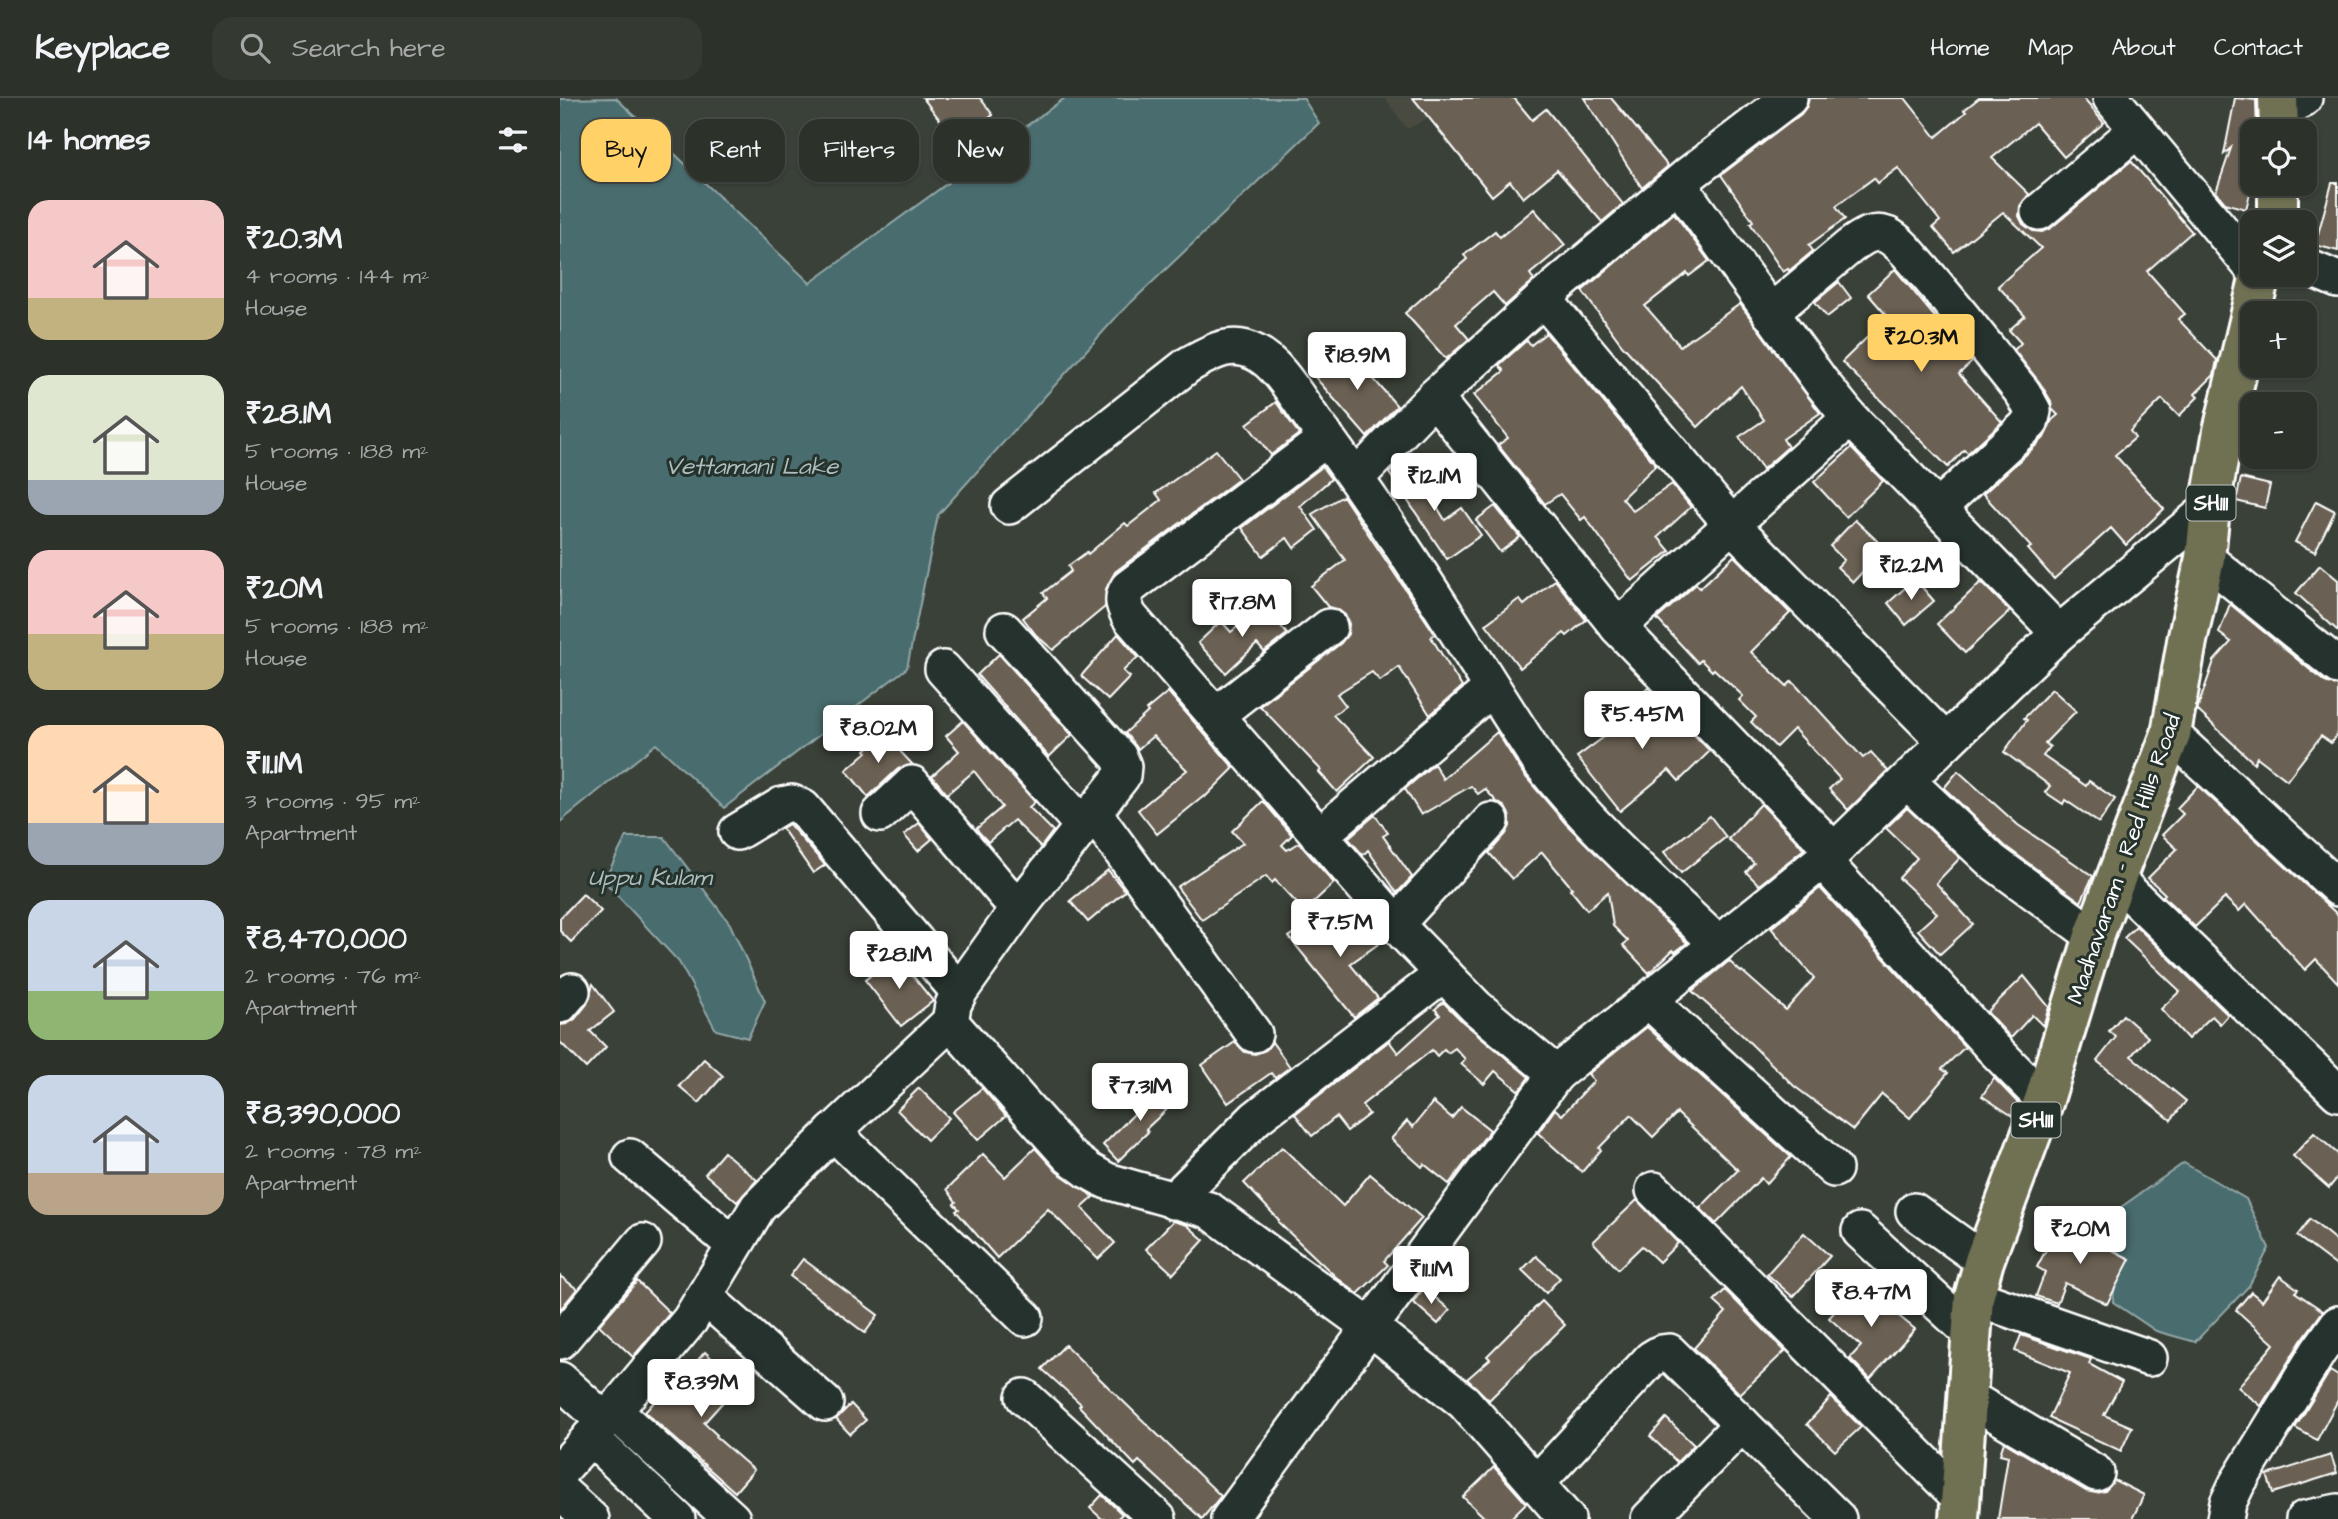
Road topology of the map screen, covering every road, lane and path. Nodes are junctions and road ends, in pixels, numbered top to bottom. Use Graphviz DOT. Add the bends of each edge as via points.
graph roads {
  1 [pos="1788,98"];
  2 [pos="2110,98"];
  3 [pos="2137,130"];
  4 [pos="1678,184"];
  5 [pos="2039,212"];
  6 [pos="2240,252"];
  7 [pos="2317,271"];
  8 [pos="2338,280"];
  9 [pos="2255,287"];
  10 [pos="1543,298"];
  11 [pos="1770,313"];
  12 [pos="1434,397"];
  13 [pos="1850,418"];
  14 [pos="1327,438"];
  15 [pos="1356,478"];
  16 [pos="1009,506"];
  17 [pos="1939,507"];
  18 [pos="2210,508"];
  19 [pos="1733,526"];
  20 [pos="2205,558"];
  21 [pos="1329,627"];
  22 [pos="1618,627"];
  23 [pos="1004,630"];
  24 [pos="2059,634"];
  25 [pos="2338,666"];
  26 [pos="943,669"];
  27 [pos="1492,688"];
  28 [pos="1216,715"];
  29 [pos="2171,734"];
  30 [pos="1945,742"];
  31 [pos="1907,781"];
  32 [pos="880,814"];
  33 [pos="1088,819"];
  34 [pos="1492,821"];
  35 [pos="737,832"];
  36 [pos="1319,836"];
  37 [pos="1828,856"];
  38 [pos="2117,880"];
  39 [pos="2338,888"];
  40 [pos="1018,909"];
  41 [pos="1396,924"];
  42 [pos="2094,936"];
  43 [pos="1718,944"];
  44 [pos="1443,974"];
  45 [pos="1649,1001"];
  46 [pos="955,1007"];
  47 [pos="1254,1034"];
  48 [pos="1556,1074"];
  49 [pos="2338,1093"];
  50 [pos="2044,1100"];
  51 [pos="833,1132"];
  52 [pos="630,1157"];
  53 [pos="1834,1169"];
  54 [pos="1654,1189"];
  55 [pos="1172,1201"];
  56 [pos="1914,1211"];
  57 [pos="1860,1231"];
  58 [pos="643,1242"];
  59 [pos="734,1245"];
  60 [pos="1979,1279"];
  61 [pos="705,1297"];
  62 [pos="1025,1318"];
  63 [pos="2338,1324"];
  64 [pos="1370,1327"];
  65 [pos="1972,1334"];
  66 [pos="560,1341"];
  67 [pos="2149,1358"];
  68 [pos="560,1380"];
  69 [pos="1024,1397"];
  70 [pos="1967,1397"];
  71 [pos="825,1403"];
  72 [pos="603,1423"];
  73 [pos="1742,1424"];
  74 [pos="560,1471"];
  75 [pos="2096,1473"];
  76 [pos="1536,1484"];
  77 [pos="560,1491"];
  78 [pos="1959,1509"];
  79 [pos="2338,1512"];
  80 [pos="591,1519"];
  81 [pos="677,1519"];
  82 [pos="733,1519"];
  83 [pos="1158,1519"];
  84 [pos="1230,1519"];
  85 [pos="1567,1519"];
  86 [pos="1649,1519"];
  87 [pos="1838,1519"];
  88 [pos="2225,1519"];
  89 [pos="2304,1519"];
  1 -- 4 [label="street"];
  2 -- 3 [label="street"];
  3 -- 5 [label="street"];
  3 -- 6 [label="street"];
  4 -- 10 [label="street"];
  4 -- 11 [label="street"];
  7 -- 8 [label="street"];
  9 -- 18 [label="main road, Madhavaram - Red Hills Road / SH111" via="2222,431"];
  10 -- 12 [label="street"];
  10 -- 19 [label="street"];
  11 -- 13 [label="street"];
  11 -- 17 [label="street" via="1862,237 1875,233 1900,245 1936,285 2033,411 2030,423"];
  12 -- 15 [label="street"];
  12 -- 22 [label="street"];
  13 -- 17 [label="street"];
  13 -- 19 [label="street"];
  14 -- 15 [label="street"];
  14 -- 16 [label="street" via="1258,354 1240,346 1216,349 1188,365"];
  14 -- 28 [label="street" via="1123,596 1129,616"];
  15 -- 27 [label="street"];
  17 -- 24 [label="street"];
  18 -- 20 [label="main road, Madhavaram - Red Hills Road / SH111"];
  18 -- 24 [label="street"];
  19 -- 22 [label="street"];
  19 -- 30 [label="street"];
  20 -- 25 [label="street"];
  20 -- 29 [label="main road, Madhavaram - Red Hills Road / SH111"];
  21 -- 28 [label="street"];
  22 -- 37 [label="street"];
  23 -- 33 [label="street" via="1119,757 1122,776"];
  24 -- 30 [label="street"];
  26 -- 33 [label="street"];
  27 -- 36 [label="street"];
  27 -- 43 [label="street" via="1562,790"];
  28 -- 36 [label="street"];
  29 -- 38 [label="main road, Madhavaram - Red Hills Road / SH111"];
  29 -- 39 [label="street"];
  30 -- 31 [label="street"];
  31 -- 37 [label="street"];
  31 -- 42 [label="street" via="1992,862"];
  32 -- 40 [label="street" via="912,785"];
  33 -- 40 [label="street"];
  33 -- 47 [label="street"];
  34 -- 41 [label="street"];
  35 -- 46 [label="street" via="782,805 803,808"];
  36 -- 41 [label="street"];
  37 -- 43 [label="street"];
  37 -- 50 [label="street" via="1993,1048"];
  38 -- 42 [label="main road, Madhavaram - Red Hills Road / SH111"];
  38 -- 49 [label="street"];
  40 -- 46 [label="street"];
  41 -- 44 [label="street"];
  42 -- 50 [label="main road, Madhavaram - Red Hills Road / SH111"];
  43 -- 45 [label="street"];
  44 -- 48 [label="street"];
  44 -- 55 [label="street" via="1256,1118"];
  45 -- 48 [label="street"];
  45 -- 53 [label="street"];
  46 -- 51 [label="street"];
  46 -- 55 [label="street" via="1069,1156 1107,1181"];
  48 -- 64 [label="street"];
  50 -- 60 [label="main road, Madhavaram - Red Hills Road / SH111"];
  51 -- 59 [label="street" via="758,1207"];
  51 -- 62 [label="street"];
  52 -- 59 [label="street"];
  54 -- 78 [label="street"];
  55 -- 64 [label="street" via="1209,1210"];
  56 -- 60 [label="street"];
  57 -- 65 [label="street"];
  58 -- 66 [label="street"];
  59 -- 61 [label="street"];
  60 -- 65 [label="main road, Madhavaram - Red Hills Road / SH111"];
  60 -- 67 [label="street"];
  61 -- 71 [label="street"];
  61 -- 72 [label="street"];
  63 -- 88 [label="street" via="2237,1484"];
  64 -- 76 [label="street" via="1464,1402"];
  64 -- 84 [label="street"];
  65 -- 70 [label="main road, Madhavaram - Red Hills Road / SH111"];
  68 -- 72 [label="street"];
  69 -- 83 [label="street"];
  70 -- 75 [label="street"];
  70 -- 78 [label="main road, Madhavaram - Red Hills Road / SH111"];
  72 -- 74 [label="street"];
  72 -- 81 [label="street"];
  72 -- 82 [label="street"];
  73 -- 76 [label="street" via="1677,1359 1669,1352 1661,1353"];
  73 -- 86 [label="street"];
  73 -- 87 [label="street"];
  76 -- 85 [label="street"];
  77 -- 80 [label="street"];
  79 -- 89 [label="street"];
}
